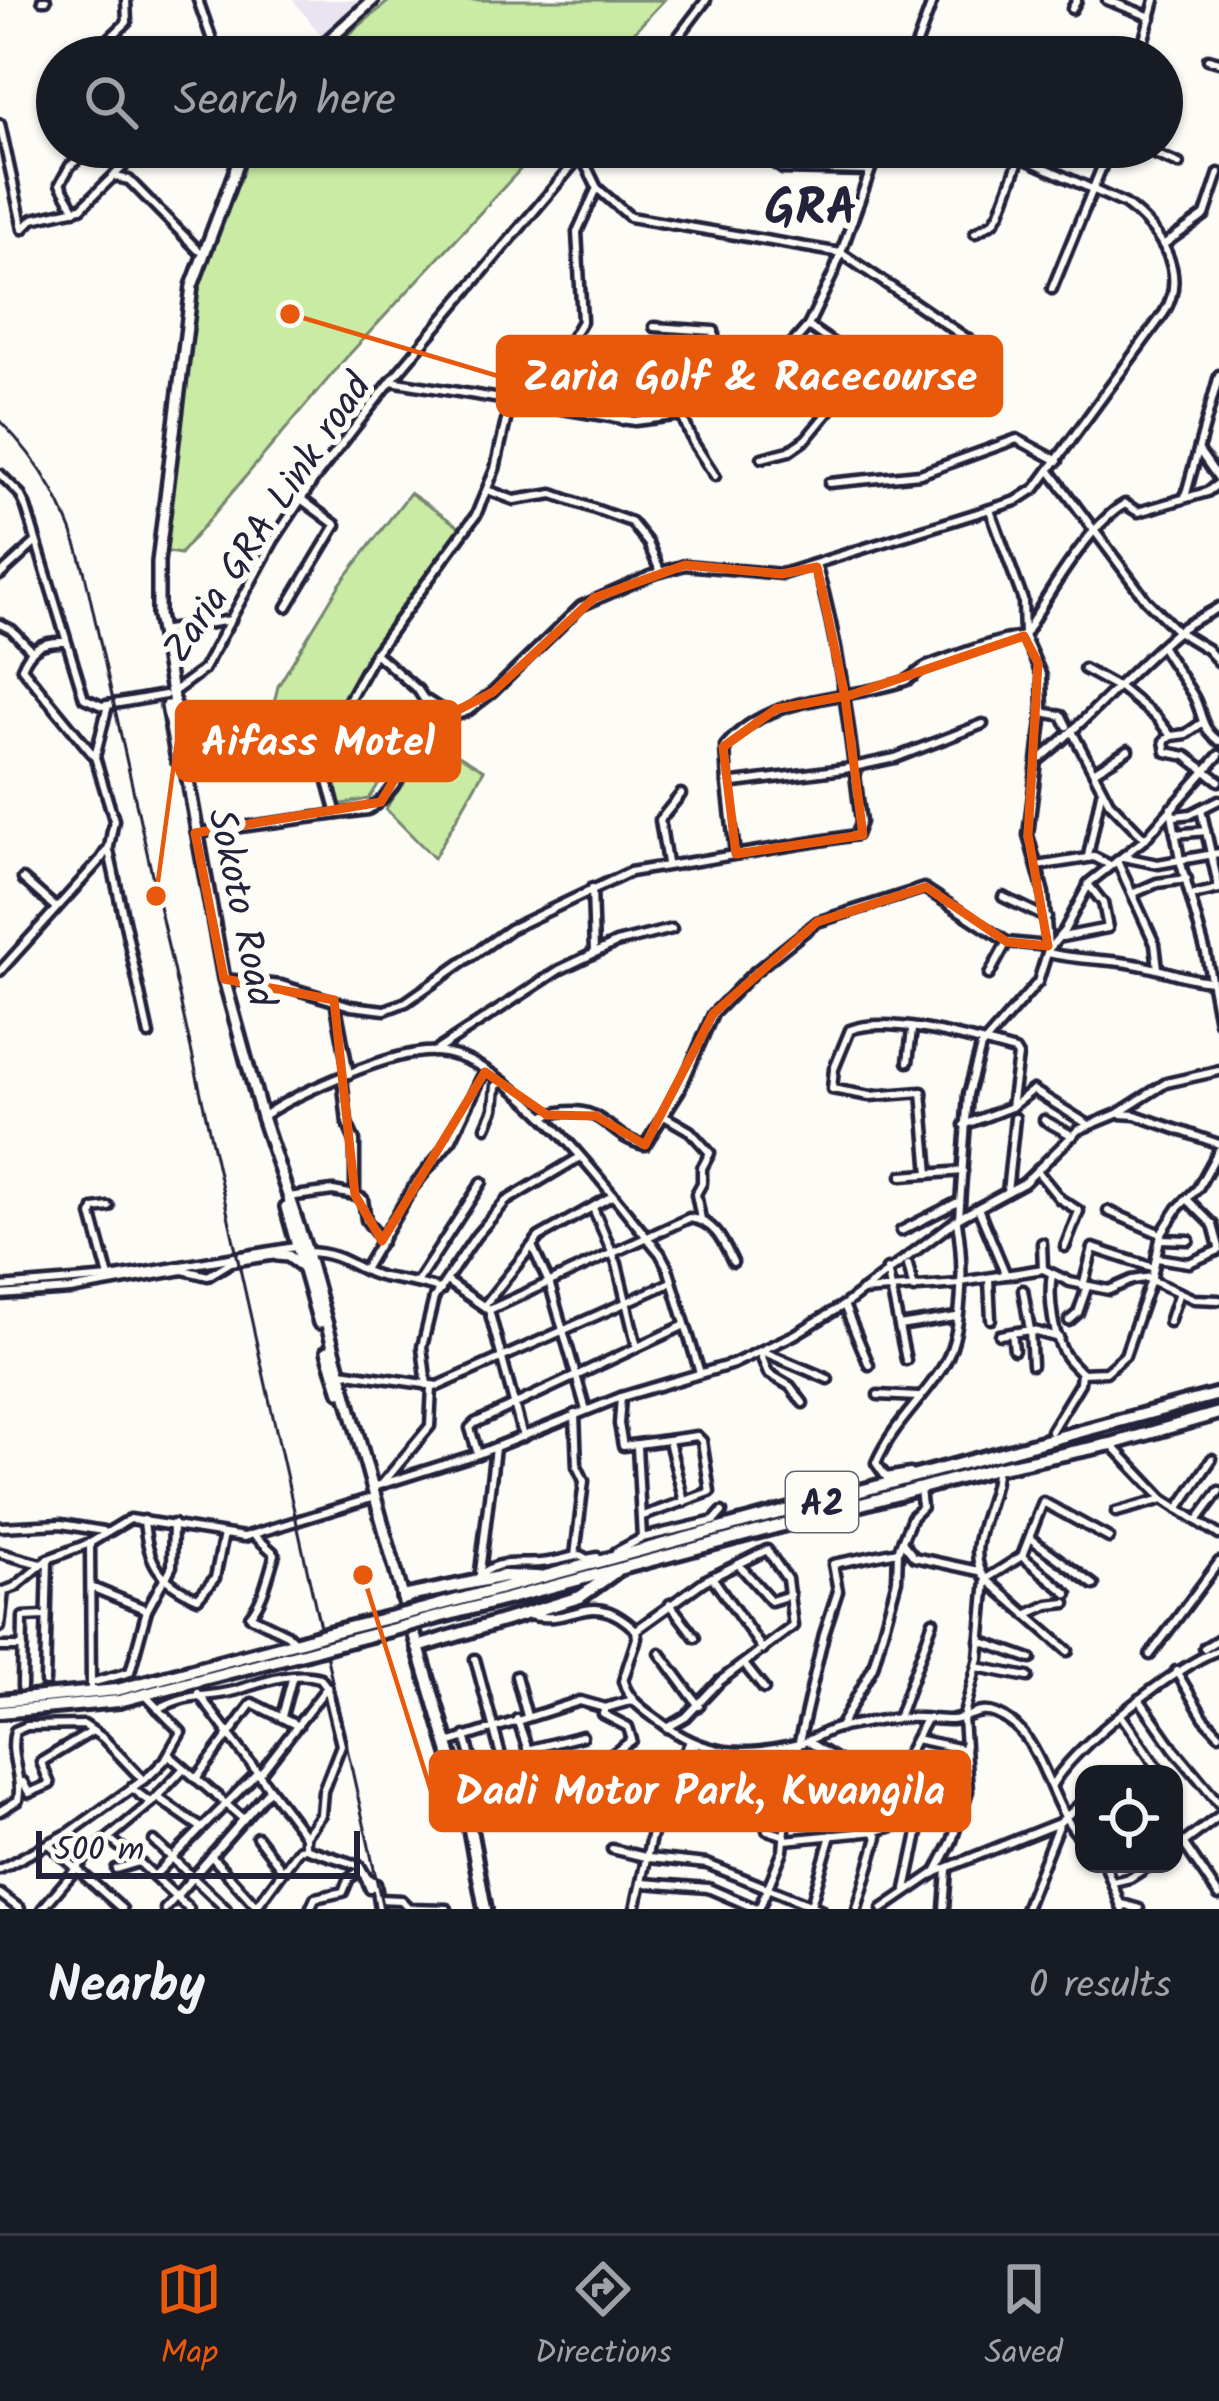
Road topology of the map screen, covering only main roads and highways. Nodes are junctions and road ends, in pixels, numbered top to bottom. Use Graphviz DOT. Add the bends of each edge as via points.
graph roads {
  1 [pos="377,0"];
  2 [pos="337,36"];
  3 [pos="232,168"];
  4 [pos="234,168"];
  5 [pos="167,694"];
  6 [pos="180,763"];
  7 [pos="292,1231"];
  8 [pos="302,1250"];
  9 [pos="302,1266"];
  10 [pos="1219,1394"];
  11 [pos="1161,1408"];
  12 [pos="1219,1413"];
  13 [pos="1140,1414"];
  14 [pos="1163,1430"];
  15 [pos="1144,1434"];
  16 [pos="920,1483"];
  17 [pos="375,1492"];
  18 [pos="625,1567"];
  19 [pos="552,1576"];
  20 [pos="499,1595"];
  21 [pos="404,1602"];
  22 [pos="302,1645"];
  23 [pos="418,1647"];
  24 [pos="0,1701"];
  25 [pos="0,1712"];
  26 [pos="482,1909"];
  1 -- 2 [label="main road"];
  3 -- 5 [label="main road, Sokoto Road" via="187,284 154,560 153,614"];
  4 -- 5 [label="main road, Sokoto Road" via="192,286 158,562"];
  5 -- 6 [label="main road, Sokoto Road"];
  6 -- 7 [label="main road, Sokoto Road" via="218,978"];
  6 -- 8 [label="main road, Sokoto Road" via="224,979"];
  7 -- 8 [label="main road, Sokoto Road"];
  7 -- 9 [label="main road" via="276,1253"];
  8 -- 9 [label="main road"];
  8 -- 17 [label="main road, Sokoto Road"];
  9 -- 17 [label="main road"];
  10 -- 11 [label="highway, A2"];
  11 -- 13 [label="highway, A2"];
  11 -- 14 [label="highway"];
  12 -- 14 [label="highway, A2"];
  13 -- 15 [label="highway"];
  13 -- 16 [label="highway, A2"];
  14 -- 15 [label="highway, A2"];
  15 -- 16 [label="highway, A2"];
  16 -- 18 [label="highway, A2"];
  16 -- 19 [label="highway, A2"];
  17 -- 21 [label="main road, Sokoto Road"];
  18 -- 20 [label="highway, A2"];
  18 -- 23 [label="highway" via="586,1595"];
  19 -- 20 [label="highway, A2"];
  19 -- 21 [label="highway" via="476,1579"];
  20 -- 22 [label="highway, A2, bridge"];
  21 -- 23 [label="highway"];
  21 -- 26 [label="highway"];
  22 -- 24 [label="highway, A2" via="143,1685"];
  22 -- 25 [label="highway, A2" via="145,1696"];
  23 -- 26 [label="highway" via="465,1803"];
}
